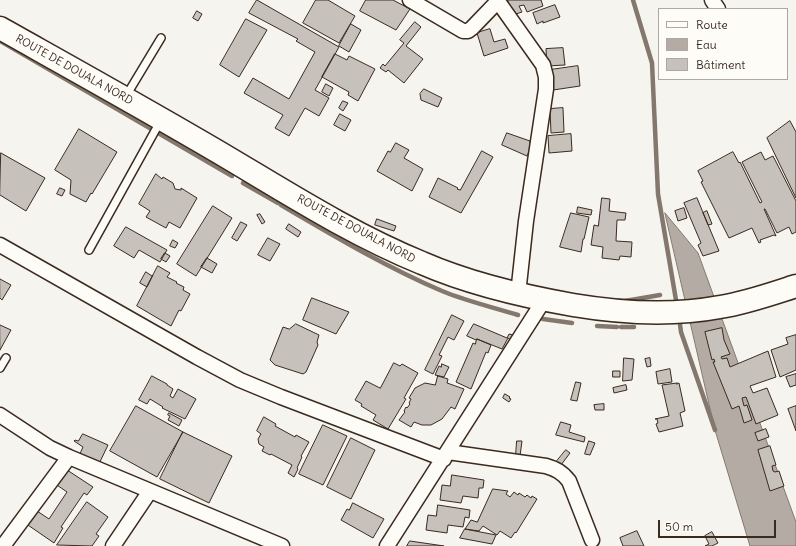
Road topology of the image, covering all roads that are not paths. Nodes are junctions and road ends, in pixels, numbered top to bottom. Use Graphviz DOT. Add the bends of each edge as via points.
graph roads {
  1 [pos="410,0"];
  2 [pos="498,0"];
  3 [pos="0,28"];
  4 [pos="161,38"];
  5 [pos="124,98"];
  6 [pos="162,119"];
  7 [pos="0,245"];
  8 [pos="89,250"];
  9 [pos="796,286"];
  10 [pos="518,294"];
  11 [pos="544,300"];
  12 [pos="6,358"];
  13 [pos="0,368"];
  14 [pos="0,415"];
  15 [pos="446,455"];
  16 [pos="68,457"];
  17 [pos="150,491"];
  18 [pos="592,540"];
  19 [pos="3,546"];
  20 [pos="113,546"];
  21 [pos="282,546"];
  22 [pos="388,546"];
  1 -- 2 [label="street" via="468,31"];
  2 -- 10 [label="street" via="543,65 546,77"];
  3 -- 5 [label="main road, ROUTE DE DOUALA NORD"];
  4 -- 5 [label="lane"];
  5 -- 6 [label="main road, ROUTE DE DOUALA NORD"];
  6 -- 8 [label="lane"];
  6 -- 10 [label="main road, ROUTE DE DOUALA NORD" via="332,219 380,244 423,264"];
  7 -- 15 [label="street" via="240,380 288,400"];
  9 -- 11 [label="main road, ROUTE DE DOUALA NORD" via="719,308 671,312 610,310"];
  10 -- 11 [label="main road, ROUTE DE DOUALA NORD"];
  11 -- 15 [label="street"];
  12 -- 13 [label="lane"];
  14 -- 16 [label="street"];
  15 -- 18 [label="street" via="556,469 569,481"];
  15 -- 22 [label="street"];
  16 -- 17 [label="street"];
  16 -- 19 [label="street"];
  17 -- 20 [label="street"];
  17 -- 21 [label="street"];
}
